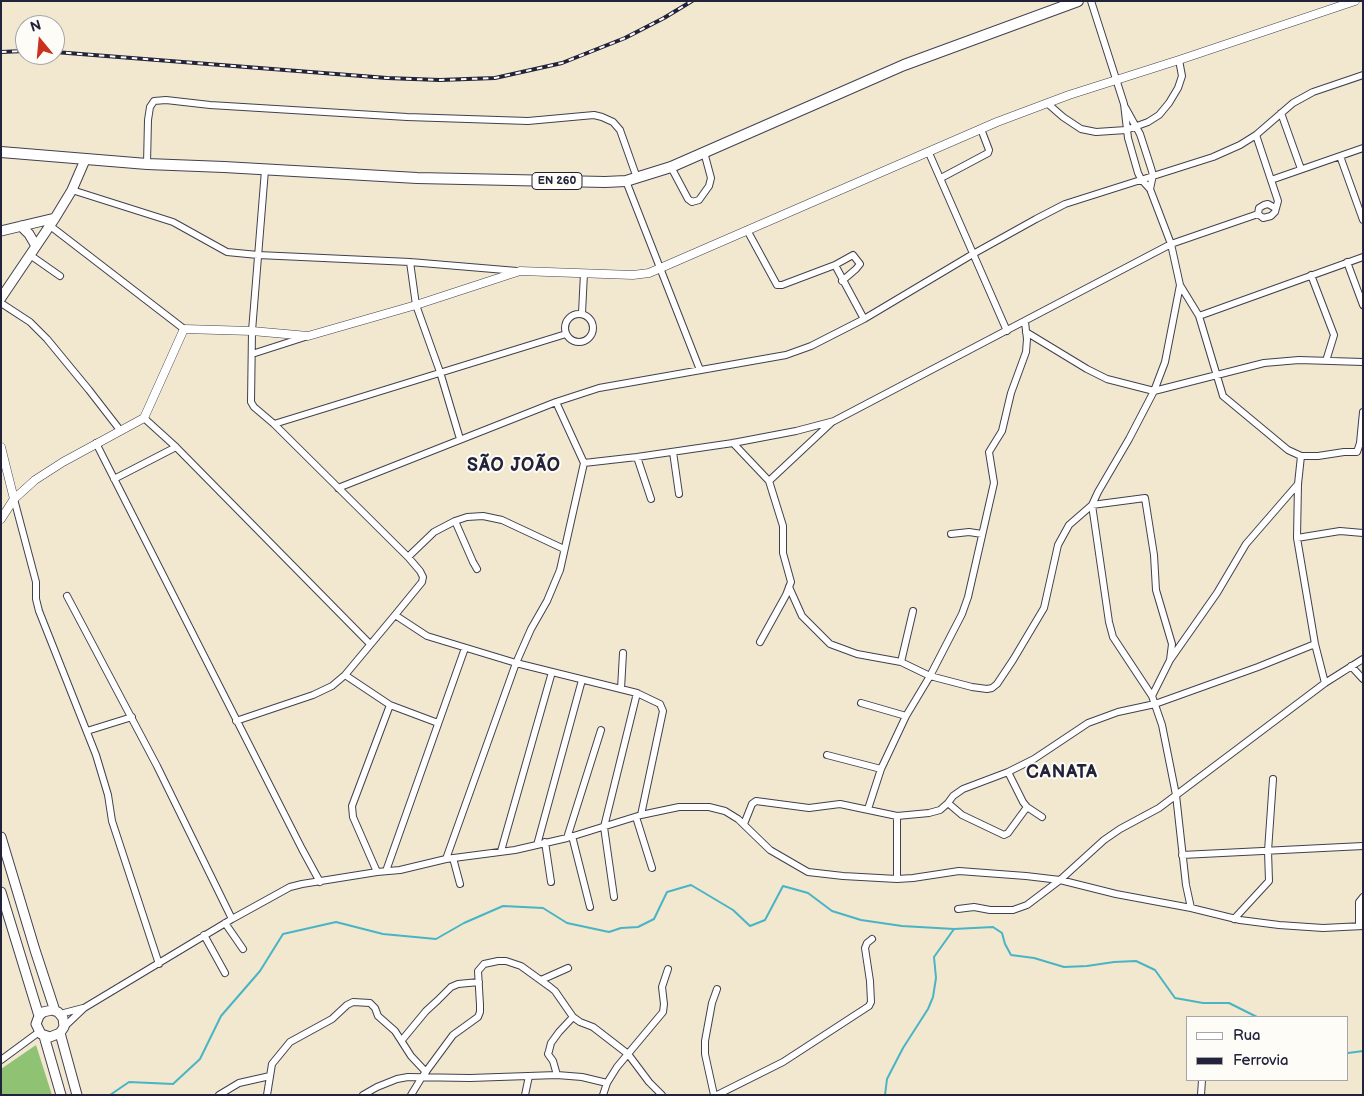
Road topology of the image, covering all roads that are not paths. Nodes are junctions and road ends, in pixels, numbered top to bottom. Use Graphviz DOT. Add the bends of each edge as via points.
graph roads {
  1 [pos="1078,1"];
  2 [pos="1091,1"];
  3 [pos="1355,1"];
  4 [pos="1180,60"];
  5 [pos="1363,74"];
  6 [pos="1116,79"];
  7 [pos="1047,103"];
  8 [pos="1124,104"];
  9 [pos="1281,113"];
  10 [pos="1136,127"];
  11 [pos="980,129"];
  12 [pos="1126,130"];
  13 [pos="1256,135"];
  14 [pos="1363,148"];
  15 [pos="1,152"];
  16 [pos="704,152"];
  17 [pos="929,153"];
  18 [pos="1340,156"];
  19 [pos="85,160"];
  20 [pos="147,164"];
  21 [pos="671,167"];
  22 [pos="1301,169"];
  23 [pos="265,170"];
  24 [pos="1153,175"];
  25 [pos="637,178"];
  26 [pos="941,178"];
  27 [pos="1141,179"];
  28 [pos="626,180"];
  29 [pos="1271,180"];
  30 [pos="1150,189"];
  31 [pos="72,190"];
  32 [pos="1275,208"];
  33 [pos="1258,214"];
  34 [pos="1363,220"];
  35 [pos="52,222"];
  36 [pos="21,226"];
  37 [pos="747,230"];
  38 [pos="1,231"];
  39 [pos="1170,244"];
  40 [pos="36,246"];
  41 [pos="973,254"];
  42 [pos="30,255"];
  43 [pos="258,255"];
  44 [pos="1363,257"];
  45 [pos="410,262"];
  46 [pos="1347,262"];
  47 [pos="834,265"];
  48 [pos="660,268"];
  49 [pos="520,271"];
  50 [pos="584,273"];
  51 [pos="1311,275"];
  52 [pos="60,276"];
  53 [pos="842,280"];
  54 [pos="1180,285"];
  55 [pos="1,298"];
  56 [pos="1,303"];
  57 [pos="416,305"];
  58 [pos="1363,305"];
  59 [pos="582,314"];
  60 [pos="1199,316"];
  61 [pos="864,319"];
  62 [pos="1025,322"];
  63 [pos="184,329"];
  64 [pos="252,331"];
  65 [pos="1007,331"];
  66 [pos="1026,332"];
  67 [pos="566,334"];
  68 [pos="308,336"];
  69 [pos="252,354"];
  70 [pos="1326,361"];
  71 [pos="1363,362"];
  72 [pos="700,370"];
  73 [pos="440,372"];
  74 [pos="1216,375"];
  75 [pos="1154,391"];
  76 [pos="556,402"];
  77 [pos="1363,412"];
  78 [pos="144,418"];
  79 [pos="834,421"];
  80 [pos="274,424"];
  81 [pos="120,430"];
  82 [pos="460,439"];
  83 [pos="96,443"];
  84 [pos="733,443"];
  85 [pos="1361,443"];
  86 [pos="1,447"];
  87 [pos="176,447"];
  88 [pos="673,452"];
  89 [pos="1360,453"];
  90 [pos="1301,456"];
  91 [pos="637,457"];
  92 [pos="584,463"];
  93 [pos="114,479"];
  94 [pos="769,481"];
  95 [pos="1298,484"];
  96 [pos="338,488"];
  97 [pos="679,494"];
  98 [pos="14,499"];
  99 [pos="651,499"];
  100 [pos="1092,505"];
  101 [pos="1,519"];
  102 [pos="455,521"];
  103 [pos="1363,533"];
  104 [pos="950,534"];
  105 [pos="982,534"];
  106 [pos="1297,538"];
  107 [pos="564,549"];
  108 [pos="408,557"];
  109 [pos="477,569"];
  110 [pos="789,587"];
  111 [pos="67,596"];
  112 [pos="913,611"];
  113 [pos="395,615"];
  114 [pos="760,642"];
  115 [pos="370,644"];
  116 [pos="1315,644"];
  117 [pos="465,648"];
  118 [pos="623,653"];
  119 [pos="1363,659"];
  120 [pos="1170,660"];
  121 [pos="900,662"];
  122 [pos="516,663"];
  123 [pos="1351,666"];
  124 [pos="552,672"];
  125 [pos="345,675"];
  126 [pos="930,676"];
  127 [pos="1363,679"];
  128 [pos="582,680"];
  129 [pos="1325,683"];
  130 [pos="621,690"];
  131 [pos="637,693"];
  132 [pos="1152,696"];
  133 [pos="861,703"];
  134 [pos="1155,704"];
  135 [pos="390,705"];
  136 [pos="906,716"];
  137 [pos="132,717"];
  138 [pos="236,721"];
  139 [pos="438,723"];
  140 [pos="601,730"];
  141 [pos="87,731"];
  142 [pos="827,755"];
  143 [pos="881,769"];
  144 [pos="1008,772"];
  145 [pos="1273,779"];
  146 [pos="1176,795"];
  147 [pos="948,803"];
  148 [pos="1027,807"];
  149 [pos="868,809"];
  150 [pos="639,816"];
  151 [pos="897,816"];
  152 [pos="1042,817"];
  153 [pos="744,824"];
  154 [pos="604,827"];
  155 [pos="1,837"];
  156 [pos="570,837"];
  157 [pos="545,842"];
  158 [pos="536,845"];
  159 [pos="1363,846"];
  160 [pos="1268,850"];
  161 [pos="502,851"];
  162 [pos="1182,855"];
  163 [pos="450,859"];
  164 [pos="652,868"];
  165 [pos="386,871"];
  166 [pos="378,872"];
  167 [pos="897,879"];
  168 [pos="1060,880"];
  169 [pos="320,882"];
  170 [pos="551,882"];
  171 [pos="460,884"];
  172 [pos="1,892"];
  173 [pos="614,897"];
  174 [pos="1363,897"];
  175 [pos="590,907"];
  176 [pos="1191,908"];
  177 [pos="958,909"];
  178 [pos="232,919"];
  179 [pos="1234,919"];
  180 [pos="225,923"];
  181 [pos="1361,926"];
  182 [pos="204,935"];
  183 [pos="872,939"];
  184 [pos="244,949"];
  185 [pos="158,964"];
  186 [pos="568,968"];
  187 [pos="668,969"];
  188 [pos="226,973"];
  189 [pos="541,980"];
  190 [pos="479,982"];
  191 [pos="717,989"];
  192 [pos="84,1008"];
  193 [pos="58,1012"];
  194 [pos="39,1016"];
  195 [pos="573,1017"];
  196 [pos="62,1030"];
  197 [pos="42,1034"];
  198 [pos="402,1040"];
  199 [pos="628,1054"];
  200 [pos="1,1060"];
  201 [pos="424,1074"];
  202 [pos="557,1075"];
  203 [pos="270,1076"];
  204 [pos="529,1076"];
  205 [pos="1202,1081"];
  206 [pos="607,1083"];
  207 [pos="61,1095"];
  208 [pos="77,1095"];
  209 [pos="218,1095"];
  210 [pos="267,1095"];
  211 [pos="363,1095"];
  212 [pos="411,1095"];
  213 [pos="526,1095"];
  214 [pos="602,1095"];
  215 [pos="662,1095"];
  216 [pos="716,1095"];
  217 [pos="1201,1095"];
  1 -- 16 [label="main road, EN 260" via="904,65"];
  2 -- 6 [label="street"];
  3 -- 4 [label="street"];
  4 -- 6 [label="street"];
  4 -- 10 [label="street" via="1182,76 1169,103 1159,115"];
  5 -- 9 [label="street" via="1313,92"];
  6 -- 7 [label="street"];
  6 -- 8 [label="street"];
  7 -- 11 [label="street"];
  7 -- 12 [label="street" via="1081,129 1096,132"];
  8 -- 10 [label="street"];
  8 -- 12 [label="street"];
  9 -- 13 [label="street"];
  9 -- 22 [label="street"];
  10 -- 12 [label="street"];
  10 -- 24 [label="street"];
  11 -- 17 [label="street"];
  11 -- 26 [label="street" via="988,153"];
  12 -- 27 [label="street"];
  13 -- 24 [label="street" via="1213,157"];
  13 -- 29 [label="street"];
  14 -- 18 [label="street"];
  15 -- 19 [label="main road, EN 260"];
  16 -- 21 [label="main road, EN 260"];
  16 -- 21 [label="street" via="711,178 699,200 692,202 688,199"];
  17 -- 26 [label="street"];
  17 -- 37 [label="street"];
  18 -- 22 [label="street"];
  18 -- 34 [label="street"];
  19 -- 20 [label="main road, EN 260"];
  19 -- 31 [label="main road"];
  20 -- 23 [label="main road, EN 260"];
  20 -- 25 [label="street" via="150,107 154,101 166,100 528,122 602,116 620,130"];
  21 -- 25 [label="main road, EN 260"];
  22 -- 29 [label="street"];
  23 -- 28 [label="main road, EN 260" via="417,178"];
  23 -- 43 [label="street"];
  24 -- 27 [label="street"];
  24 -- 30 [label="street"];
  25 -- 28 [label="main road, EN 260"];
  26 -- 41 [label="street"];
  27 -- 30 [label="street"];
  27 -- 41 [label="street" via="1064,204"];
  28 -- 48 [label="street"];
  29 -- 32 [label="street" via="1278,202"];
  30 -- 39 [label="street"];
  31 -- 35 [label="main road"];
  31 -- 43 [label="street" via="173,222 222,251"];
  32 -- 33 [label="street" via="1264,205"];
  32 -- 33 [label="street" via="1271,216 1263,218"];
  33 -- 39 [label="street"];
  35 -- 36 [label="main road"];
  35 -- 40 [label="main road"];
  35 -- 63 [label="street"];
  36 -- 38 [label="main road"];
  36 -- 40 [label="main road"];
  37 -- 47 [label="street" via="777,285"];
  37 -- 48 [label="street"];
  39 -- 54 [label="street"];
  39 -- 62 [label="street"];
  40 -- 42 [label="main road"];
  41 -- 61 [label="street"];
  41 -- 65 [label="street"];
  42 -- 52 [label="street"];
  42 -- 55 [label="main road"];
  43 -- 45 [label="street"];
  43 -- 64 [label="street"];
  44 -- 46 [label="street"];
  45 -- 49 [label="street"];
  45 -- 57 [label="street"];
  46 -- 51 [label="street"];
  46 -- 58 [label="street"];
  47 -- 53 [label="street"];
  47 -- 53 [label="street" via="853,255 860,264"];
  48 -- 50 [label="street" via="633,275"];
  48 -- 72 [label="street"];
  49 -- 50 [label="street"];
  49 -- 57 [label="street"];
  50 -- 59 [label="street"];
  51 -- 60 [label="street"];
  51 -- 70 [label="street" via="1334,335"];
  53 -- 61 [label="street"];
  54 -- 60 [label="street"];
  54 -- 75 [label="street" via="1165,362"];
  56 -- 81 [label="street" via="30,322 47,339"];
  57 -- 68 [label="street"];
  57 -- 73 [label="street"];
  59 -- 67 [label="street" via="570,317 566,322"];
  59 -- 67 [label="street" via="592,322 589,338 578,342"];
  60 -- 74 [label="street"];
  61 -- 72 [label="street" via="811,346 786,354"];
  62 -- 65 [label="street"];
  62 -- 66 [label="street"];
  63 -- 64 [label="street"];
  63 -- 78 [label="street"];
  64 -- 68 [label="street"];
  64 -- 69 [label="street"];
  65 -- 79 [label="street"];
  66 -- 75 [label="street" via="1100,376"];
  66 -- 105 [label="street" via="1023,365 1011,393 1002,431 990,452 994,483"];
  67 -- 73 [label="street"];
  68 -- 69 [label="street"];
  69 -- 80 [label="street" via="251,402"];
  70 -- 71 [label="street"];
  70 -- 74 [label="street" via="1264,363"];
  72 -- 76 [label="street" via="599,388"];
  73 -- 80 [label="street"];
  73 -- 82 [label="street"];
  74 -- 75 [label="street"];
  74 -- 90 [label="street" via="1223,396 1288,450"];
  75 -- 100 [label="street"];
  76 -- 82 [label="street"];
  76 -- 92 [label="street"];
  77 -- 85 [label="street"];
  78 -- 81 [label="street"];
  78 -- 87 [label="street"];
  79 -- 84 [label="street"];
  79 -- 94 [label="street"];
  80 -- 96 [label="street"];
  81 -- 83 [label="street"];
  82 -- 96 [label="street"];
  83 -- 93 [label="street"];
  83 -- 98 [label="street" via="35,480"];
  84 -- 88 [label="street"];
  84 -- 94 [label="street"];
  85 -- 89 [label="street"];
  86 -- 98 [label="street"];
  87 -- 93 [label="street"];
  87 -- 115 [label="street"];
  88 -- 91 [label="street"];
  88 -- 97 [label="street"];
  89 -- 90 [label="street"];
  90 -- 95 [label="street"];
  91 -- 92 [label="street"];
  91 -- 99 [label="street"];
  92 -- 107 [label="street"];
  93 -- 138 [label="street"];
  94 -- 110 [label="street" via="783,526 783,553 791,582"];
  95 -- 106 [label="street"];
  95 -- 120 [label="street" via="1246,544 1217,593"];
  96 -- 108 [label="street"];
  98 -- 101 [label="street"];
  98 -- 141 [label="street" via="36,582 39,611"];
  100 -- 120 [label="street" via="1145,498 1156,590 1172,644"];
  100 -- 126 [label="street" via="1075,518 1062,536 1044,608 997,684 987,690"];
  100 -- 132 [label="street" via="1105,603 1113,637"];
  102 -- 107 [label="street" via="483,516 502,520"];
  102 -- 108 [label="street" via="434,532"];
  102 -- 109 [label="street"];
  103 -- 106 [label="street" via="1340,531"];
  104 -- 105 [label="street"];
  105 -- 126 [label="street" via="962,614"];
  106 -- 116 [label="street"];
  107 -- 122 [label="street" via="560,570"];
  108 -- 113 [label="street" via="423,577 422,582"];
  110 -- 114 [label="street"];
  110 -- 121 [label="street" via="802,616 830,644 857,654"];
  111 -- 137 [label="street"];
  112 -- 121 [label="street"];
  113 -- 115 [label="street"];
  113 -- 117 [label="street" via="427,636"];
  115 -- 125 [label="street"];
  116 -- 129 [label="street"];
  116 -- 134 [label="street"];
  117 -- 122 [label="street"];
  117 -- 139 [label="street"];
  118 -- 130 [label="street"];
  119 -- 123 [label="street"];
  120 -- 132 [label="street"];
  121 -- 126 [label="street"];
  122 -- 124 [label="street"];
  122 -- 163 [label="street"];
  123 -- 127 [label="street"];
  123 -- 129 [label="street"];
  124 -- 128 [label="street"];
  124 -- 161 [label="street"];
  125 -- 135 [label="street"];
  125 -- 138 [label="street" via="332,686 312,695"];
  126 -- 136 [label="street"];
  128 -- 130 [label="street"];
  128 -- 158 [label="street"];
  129 -- 146 [label="street"];
  130 -- 131 [label="street"];
  131 -- 150 [label="street" via="656,701 663,711"];
  131 -- 154 [label="street"];
  132 -- 134 [label="street"];
  133 -- 136 [label="street"];
  134 -- 144 [label="street" via="1088,723"];
  134 -- 146 [label="street"];
  135 -- 139 [label="street"];
  135 -- 166 [label="street" via="352,806 353,818"];
  136 -- 143 [label="street"];
  137 -- 141 [label="street"];
  137 -- 178 [label="street"];
  138 -- 169 [label="street"];
  139 -- 165 [label="street"];
  140 -- 156 [label="street"];
  141 -- 185 [label="street"];
  142 -- 143 [label="street"];
  143 -- 149 [label="street"];
  144 -- 147 [label="street" via="963,789"];
  144 -- 148 [label="street"];
  145 -- 160 [label="street"];
  146 -- 162 [label="street"];
  146 -- 168 [label="street" via="1104,840"];
  147 -- 148 [label="street" via="962,815 1004,835"];
  147 -- 151 [label="street" via="929,813"];
  148 -- 152 [label="street"];
  149 -- 151 [label="street"];
  149 -- 153 [label="street" via="840,804 799,808 756,801"];
  150 -- 153 [label="street" via="679,807 709,807 725,810"];
  150 -- 154 [label="street"];
  150 -- 164 [label="street"];
  151 -- 167 [label="street"];
  153 -- 167 [label="street" via="770,850 808,872"];
  154 -- 156 [label="street"];
  154 -- 173 [label="street"];
  155 -- 193 [label="main road" via="35,950"];
  156 -- 157 [label="street"];
  156 -- 175 [label="street"];
  157 -- 158 [label="street"];
  157 -- 170 [label="street"];
  158 -- 161 [label="street"];
  159 -- 160 [label="street"];
  160 -- 162 [label="street"];
  160 -- 179 [label="street" via="1268,883"];
  161 -- 163 [label="street"];
  162 -- 176 [label="street"];
  163 -- 165 [label="street"];
  163 -- 171 [label="street"];
  165 -- 166 [label="street"];
  166 -- 169 [label="street"];
  167 -- 168 [label="street" via="967,871"];
  168 -- 176 [label="street"];
  168 -- 177 [label="street" via="1021,908"];
  169 -- 178 [label="street" via="290,887"];
  172 -- 194 [label="main road"];
  174 -- 181 [label="street" via="1358,902"];
  176 -- 179 [label="street"];
  178 -- 180 [label="street"];
  179 -- 181 [label="street" via="1314,927"];
  180 -- 182 [label="street"];
  180 -- 184 [label="street"];
  182 -- 185 [label="street"];
  182 -- 188 [label="street"];
  183 -- 216 [label="street" via="866,948 869,1006 782,1062"];
  185 -- 192 [label="street"];
  186 -- 189 [label="street"];
  187 -- 199 [label="street" via="662,987 663,1012"];
  189 -- 190 [label="street" via="521,966 498,960 480,967"];
  189 -- 195 [label="street" via="555,991"];
  190 -- 198 [label="street" via="451,987"];
  190 -- 201 [label="street" via="478,1017 453,1035"];
  191 -- 216 [label="street" via="705,1041 705,1054"];
  192 -- 193 [label="street"];
  192 -- 196 [label="street"];
  193 -- 194 [label="main road" via="46,1010"];
  193 -- 196 [label="main road" via="63,1018"];
  194 -- 197 [label="main road" via="36,1024"];
  195 -- 199 [label="street" via="592,1026"];
  195 -- 202 [label="street" via="559,1032 549,1051"];
  196 -- 197 [label="main road" via="56,1036"];
  196 -- 208 [label="main road"];
  197 -- 200 [label="street"];
  197 -- 207 [label="main road"];
  198 -- 201 [label="street"];
  198 -- 203 [label="street" via="370,1003 353,1002 329,1021 290,1042 272,1064"];
  199 -- 206 [label="street"];
  199 -- 215 [label="street"];
  201 -- 204 [label="street" via="470,1078"];
  201 -- 211 [label="street" via="397,1079"];
  201 -- 212 [label="street"];
  202 -- 204 [label="street"];
  202 -- 206 [label="street"];
  203 -- 209 [label="street" via="239,1082"];
  203 -- 210 [label="street"];
  204 -- 213 [label="street"];
  205 -- 217 [label="street"];
  206 -- 214 [label="street"];
}
